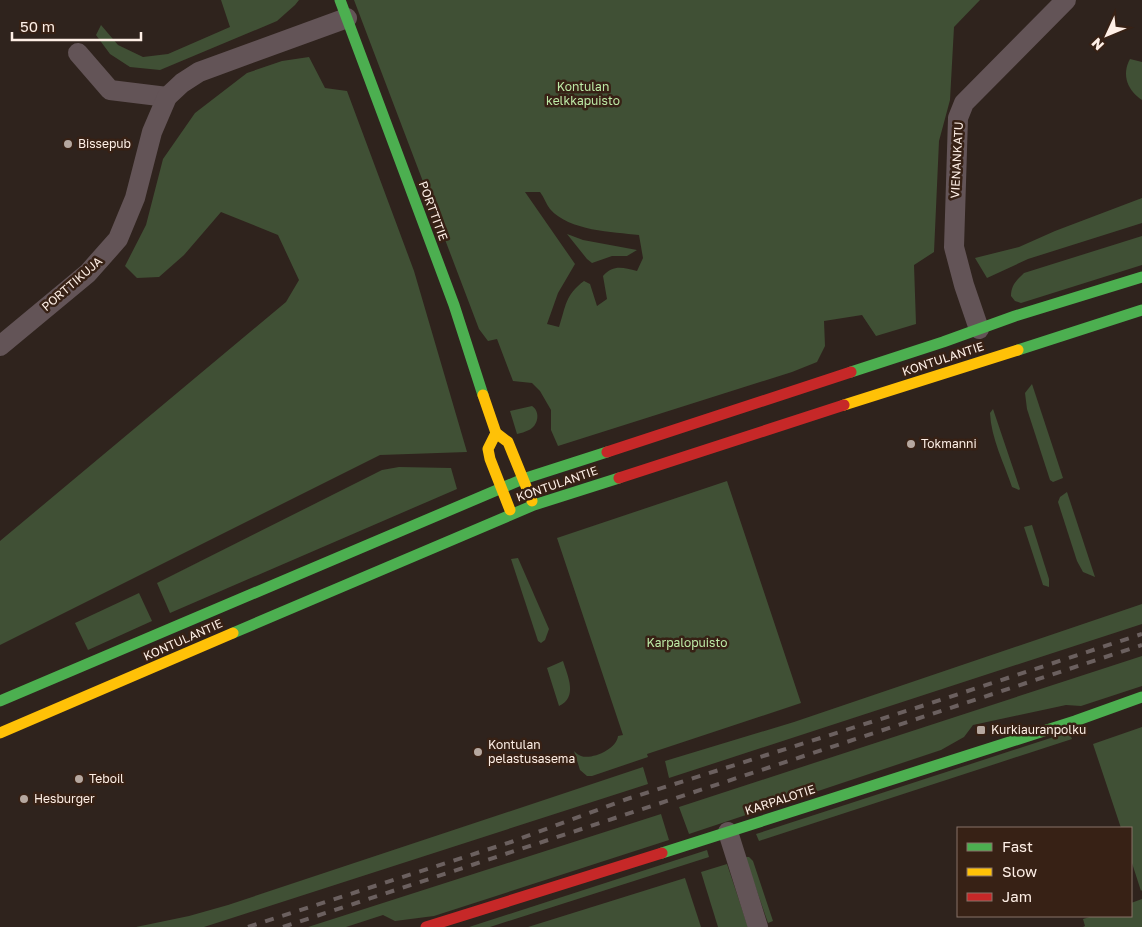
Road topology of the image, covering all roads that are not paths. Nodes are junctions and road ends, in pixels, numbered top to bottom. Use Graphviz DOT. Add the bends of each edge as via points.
graph roads {
  1 [pos="1066,0"];
  2 [pos="343,9"];
  3 [pos="78,54"];
  4 [pos="167,97"];
  5 [pos="1142,277"];
  6 [pos="1142,310"];
  7 [pos="979,329"];
  8 [pos="0,346"];
  9 [pos="496,433"];
  10 [pos="523,479"];
  11 [pos="501,488"];
  12 [pos="534,505"];
  13 [pos="512,514"];
  14 [pos="1142,697"];
  15 [pos="0,700"];
  16 [pos="0,733"];
  17 [pos="728,832"];
  18 [pos="426,927"];
  19 [pos="758,927"];
  1 -- 7 [label="street, VIENANKATU" via="964,103 958,118 954,247"];
  2 -- 4 [label="street, PORTTIKUJA" via="199,72"];
  2 -- 9 [label="main road, PORTTITIE" via="454,305"];
  3 -- 4 [label="street" via="110,90"];
  4 -- 8 [label="street, PORTTIKUJA" via="152,132 135,198 118,239 88,273"];
  5 -- 7 [label="main road, KONTULANTIE"];
  6 -- 12 [label="main road, KONTULANTIE"];
  7 -- 10 [label="main road, KONTULANTIE"];
  9 -- 10 [label="main road, PORTTITIE" via="508,442"];
  9 -- 11 [label="main road" via="488,449"];
  10 -- 11 [label="main road, KONTULANTIE"];
  10 -- 12 [label="main road, PORTTITIE"];
  11 -- 13 [label="main road"];
  11 -- 15 [label="main road, KONTULANTIE"];
  12 -- 13 [label="main road, KONTULANTIE"];
  13 -- 16 [label="main road, KONTULANTIE"];
  14 -- 17 [label="main road, KARPALOTIE"];
  17 -- 18 [label="main road, KARPALOTIE"];
  17 -- 19 [label="street"];
}
